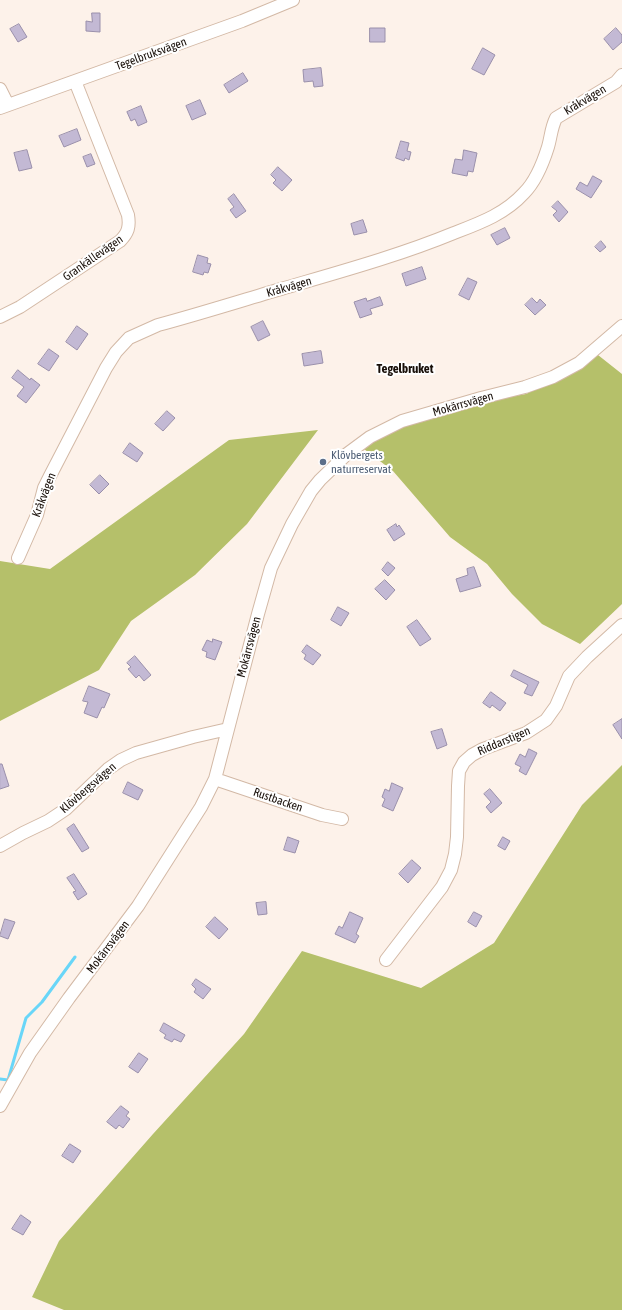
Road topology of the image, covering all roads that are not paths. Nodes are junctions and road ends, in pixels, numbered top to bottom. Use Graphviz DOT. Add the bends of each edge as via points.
graph roads {
  1 [pos="293,0"];
  2 [pos="622,75"];
  3 [pos="75,81"];
  4 [pos="0,89"];
  5 [pos="4,106"];
  6 [pos="0,317"];
  7 [pos="622,326"];
  8 [pos="18,558"];
  9 [pos="622,625"];
  10 [pos="228,729"];
  11 [pos="215,778"];
  12 [pos="342,819"];
  13 [pos="0,846"];
  14 [pos="386,960"];
  15 [pos="0,1106"];
  1 -- 3 [label="street, Tegelbruksvägen"];
  2 -- 8 [label="street, Kråkvägen" via="616,82 556,118 548,147 532,184 510,206 492,218 376,261 158,325 129,338 116,352 50,476 37,515"];
  3 -- 5 [label="street, Tegelbruksvägen"];
  3 -- 6 [label="street, Grankällevägen" via="128,215 129,229 120,241 20,307"];
  4 -- 5 [label="street, Tegelbruksvägen"];
  7 -- 10 [label="street, Mokärrsvägen" via="579,363 553,377 402,421 370,437 332,467 311,491 271,568"];
  9 -- 14 [label="street, Riddarstigen" via="569,676 556,706 546,720 526,733 482,749 464,762 459,770 457,838 451,870 442,887"];
  10 -- 11 [label="street, Mokärrsvägen"];
  10 -- 13 [label="street, Klövbergsvägen" via="136,753 121,760 66,809"];
  11 -- 12 [label="street, Rustbacken" via="322,815"];
  11 -- 15 [label="street, Mokärrsvägen" via="197,814 138,906 30,1053"];
}
